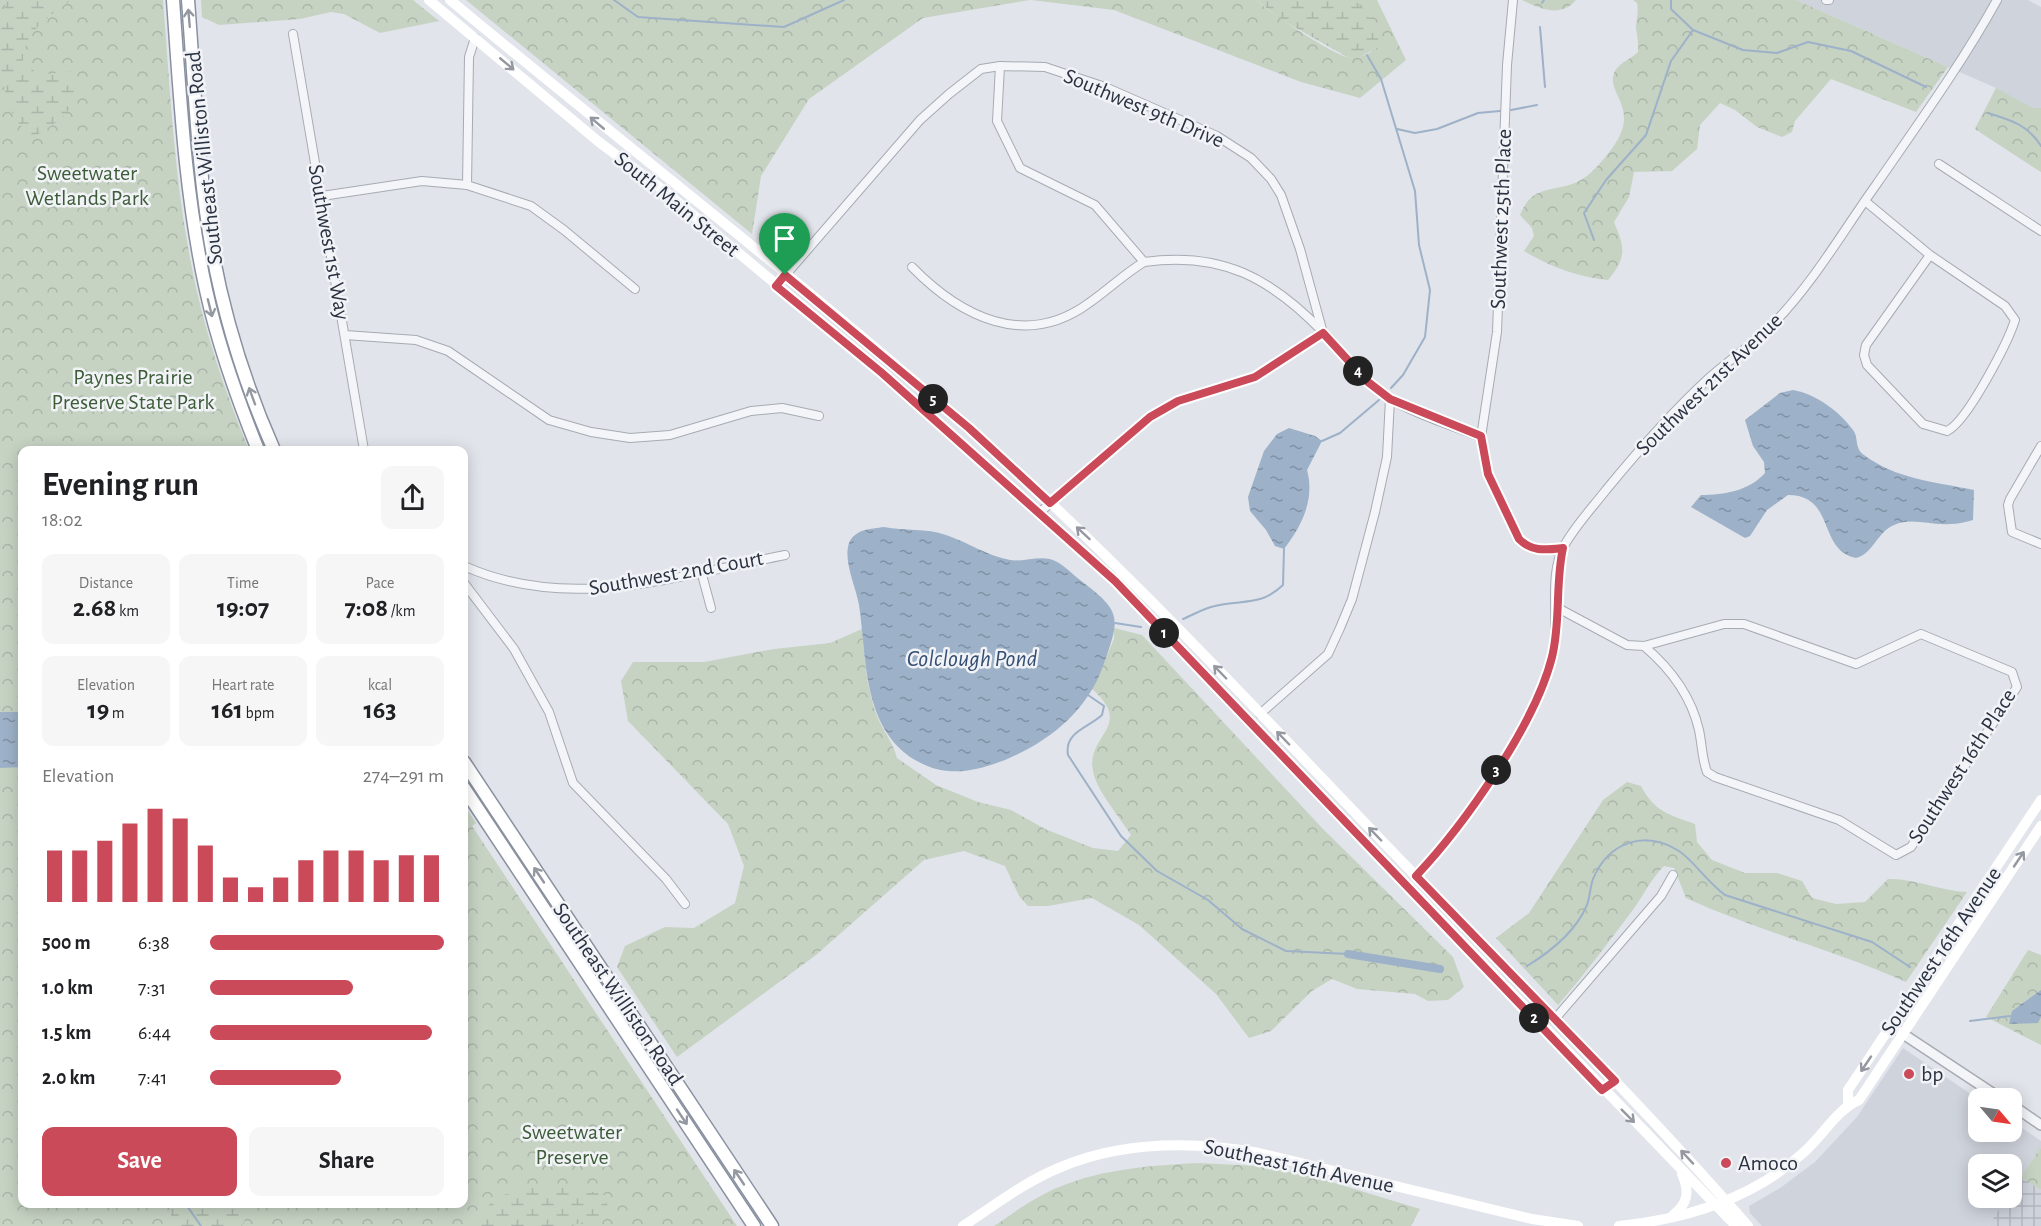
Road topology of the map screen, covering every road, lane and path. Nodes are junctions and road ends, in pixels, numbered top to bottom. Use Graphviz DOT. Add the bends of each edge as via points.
graph roads {
  1 [pos="172,0"];
  2 [pos="188,0"];
  3 [pos="429,0"];
  4 [pos="450,0"];
  5 [pos="1513,0"];
  6 [pos="1997,0"];
  7 [pos="483,27"];
  8 [pos="293,34"];
  9 [pos="475,38"];
  10 [pos="1000,66"];
  11 [pos="195,85"];
  12 [pos="180,87"];
  13 [pos="1939,164"];
  14 [pos="467,185"];
  15 [pos="322,196"];
  16 [pos="1865,201"];
  17 [pos="2041,231"];
  18 [pos="1930,255"];
  19 [pos="1144,262"];
  20 [pos="912,267"];
  21 [pos="785,275"];
  22 [pos="776,286"];
  23 [pos="635,289"];
  24 [pos="1323,333"];
  25 [pos="345,335"];
  26 [pos="1390,399"];
  27 [pos="819,416"];
  28 [pos="1481,436"];
  29 [pos="256,446"];
  30 [pos="272,446"];
  31 [pos="363,446"];
  32 [pos="2041,446"];
  33 [pos="1050,503"];
  34 [pos="1039,513"];
  35 [pos="2041,544"];
  36 [pos="1563,548"];
  37 [pos="785,555"];
  38 [pos="468,568"];
  39 [pos="701,571"];
  40 [pos="468,588"];
  41 [pos="1556,607"];
  42 [pos="711,608"];
  43 [pos="1644,646"];
  44 [pos="1260,714"];
  45 [pos="1250,723"];
  46 [pos="468,768"];
  47 [pos="468,794"];
  48 [pos="2041,800"];
  49 [pos="2041,826"];
  50 [pos="1673,875"];
  51 [pos="1416,876"];
  52 [pos="1405,884"];
  53 [pos="685,904"];
  54 [pos="609,982"];
  55 [pos="597,989"];
  56 [pos="1554,1020"];
  57 [pos="1891,1026"];
  58 [pos="1544,1028"];
  59 [pos="1903,1033"];
  60 [pos="1615,1081"];
  61 [pos="1986,1088"];
  62 [pos="1602,1090"];
  63 [pos="1848,1104"];
  64 [pos="2022,1113"];
  65 [pos="2041,1125"];
  66 [pos="1678,1167"];
  67 [pos="1726,1200"];
  68 [pos="1715,1205"];
  69 [pos="1667,1218"];
  70 [pos="754,1226"];
  71 [pos="772,1226"];
  72 [pos="963,1226"];
  73 [pos="1578,1226"];
  74 [pos="1619,1226"];
  75 [pos="1736,1226"];
  76 [pos="1748,1226"];
  1 -- 12 [label="highway, Southeast Williston Road"];
  11 -- 2 [label="highway, Southeast Williston Road, one-way"];
  3 -- 9 [label="main road, South Main Street"];
  4 -- 7 [label="main road, South Main Street"];
  5 -- 28 [label="street, Southwest 25th Place" via="1497,332"];
  6 -- 16 [label="street, Southwest 21st Avenue" via="1952,76"];
  7 -- 9 [label="main road"];
  21 -- 7 [label="main road, South Main Street, one-way"];
  8 -- 15 [label="street, Southwest 1st Way"];
  9 -- 14 [label="street" via="469,57"];
  9 -- 22 [label="main road, South Main Street, one-way"];
  10 -- 19 [label="street" via="997,121 1020,168 1095,205"];
  10 -- 21 [label="street, Southwest 9th Drive" via="981,69 905,137"];
  10 -- 24 [label="street, Southwest 9th Drive" via="1045,67 1105,87 1217,136 1251,158 1281,195 1307,270"];
  11 -- 12 [label="highway"];
  30 -- 11 [label="highway, Southeast Williston Road, one-way" via="243,372 218,279 204,199"];
  12 -- 29 [label="highway, Southeast Williston Road, one-way" via="191,206 206,291 229,374"];
  13 -- 17 [label="street"];
  14 -- 15 [label="street" via="422,181"];
  14 -- 23 [label="street" via="531,206"];
  15 -- 25 [label="street, Southwest 1st Way"];
  16 -- 18 [label="street"];
  16 -- 36 [label="street, Southwest 21st Avenue" via="1773,324 1709,378 1658,429"];
  18 -- 18 [label="street" via="2005,306 2015,320 1990,371 1959,421 1947,430 1923,424 1868,365 1864,355 1866,345"];
  19 -- 20 [label="street" via="1088,304 1056,320 1020,326 988,321 962,310"];
  19 -- 24 [label="street" via="1207,260 1251,276 1278,289"];
  21 -- 22 [label="street, Southwest 9th Drive"];
  21 -- 33 [label="main road, South Main Street" via="969,428"];
  22 -- 34 [label="main road, South Main Street" via="882,373"];
  24 -- 26 [label="street" via="1368,382"];
  24 -- 33 [label="street" via="1255,377 1178,401 1150,417"];
  25 -- 27 [label="street" via="416,340 447,351 549,420 591,432 630,438 670,435 752,411 782,408"];
  25 -- 31 [label="street, Southwest 1st Way"];
  26 -- 28 [label="street"];
  26 -- 44 [label="street" via="1387,458 1378,501 1341,628 1328,654"];
  28 -- 36 [label="street, Southwest 25th Place" via="1488,474 1519,539 1526,547 1539,550"];
  32 -- 35 [label="street" via="2010,499 2012,532"];
  33 -- 34 [label="street"];
  44 -- 33 [label="main road, South Main Street, one-way" via="1125,573"];
  34 -- 45 [label="main road, South Main Street" via="1115,581"];
  36 -- 41 [label="street, Southwest 21st Avenue"];
  37 -- 39 [label="street, Southwest 2nd Court"];
  38 -- 39 [label="street, Southwest 2nd Court" via="527,586 585,590"];
  39 -- 42 [label="street"];
  40 -- 53 [label="street" via="514,649 549,712 573,783 666,879"];
  41 -- 43 [label="street" via="1628,645"];
  41 -- 51 [label="street, Southwest 21st Avenue" via="1552,657 1540,690 1486,786 1445,845"];
  43 -- 43 [label="street, Southwest 16th Place" via="1665,665 1686,694 1696,717 1707,772 1839,820 1896,855 1911,847 2017,687 2012,672 1921,633 1856,664 1744,624 1724,624"];
  44 -- 45 [label="main road"];
  51 -- 44 [label="main road, South Main Street, one-way"];
  45 -- 52 [label="main road, South Main Street"];
  54 -- 46 [label="highway, Southeast Williston Road, one-way"];
  47 -- 55 [label="highway, Southeast Williston Road"];
  48 -- 57 [label="main road, Southwest 16th Avenue"];
  59 -- 49 [label="main road, Southwest 16th Avenue, one-way"];
  50 -- 56 [label="street" via="1653,905"];
  51 -- 52 [label="main road"];
  51 -- 56 [label="main road, South Main Street"];
  52 -- 58 [label="main road, South Main Street"];
  54 -- 55 [label="highway"];
  71 -- 54 [label="highway, Southeast Williston Road, one-way"];
  55 -- 70 [label="highway, Southeast Williston Road, one-way"];
  56 -- 58 [label="main road"];
  56 -- 60 [label="main road, South Main Street"];
  57 -- 59 [label="street"];
  57 -- 63 [label="main road, Southwest 16th Avenue, one-way" via="1848,1090"];
  58 -- 62 [label="main road, South Main Street"];
  59 -- 61 [label="street"];
  59 -- 63 [label="main road, Southwest 16th Avenue" via="1858,1100"];
  60 -- 62 [label="main road"];
  67 -- 60 [label="main road, South Main Street, one-way"];
  62 -- 66 [label="main road, South Main Street, one-way"];
  63 -- 67 [label="main road, Southwest 16th Avenue" via="1815,1143 1785,1170"];
  64 -- 65 [label="street"];
  66 -- 68 [label="main road, South Main Street"];
  66 -- 69 [label="main road" via="1687,1186 1686,1199 1680,1210"];
  67 -- 68 [label="main road, Southwest 16th Avenue"];
  67 -- 76 [label="main road, South Main Street"];
  68 -- 69 [label="main road"];
  68 -- 75 [label="main road, South Main Street"];
  69 -- 74 [label="main road"];
  72 -- 73 [label="main road, Southeast 16th Avenue" via="1061,1166 1101,1154 1180,1143 1259,1153 1532,1219"];
}
